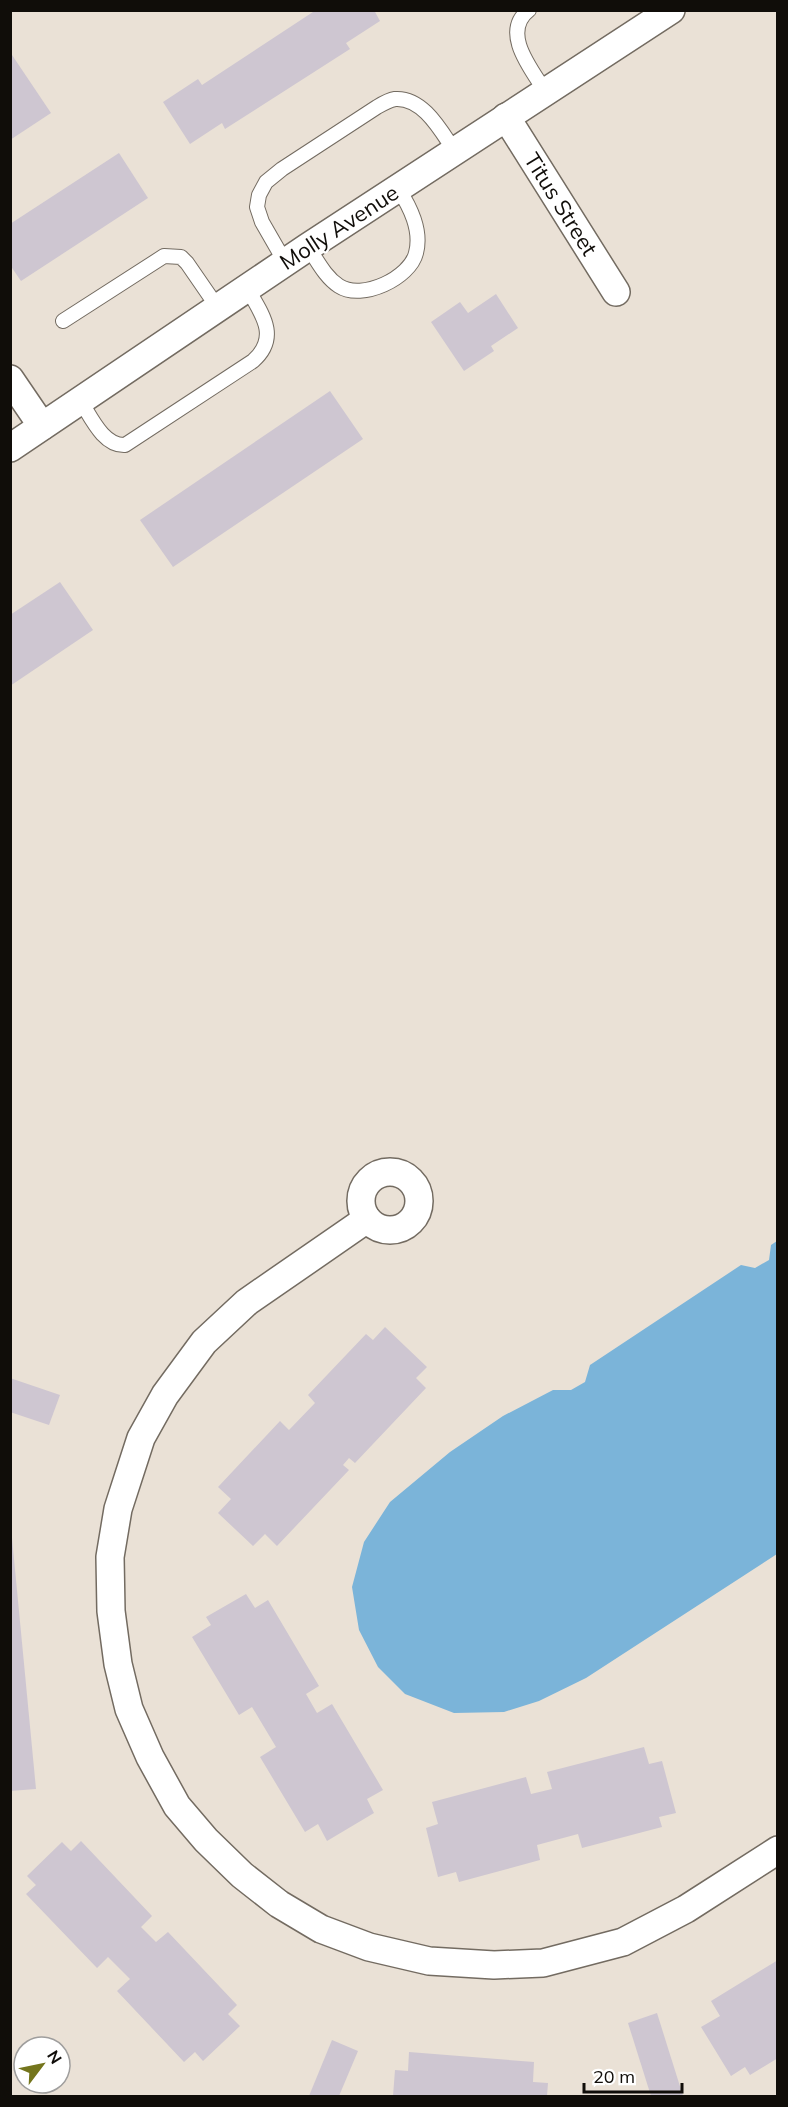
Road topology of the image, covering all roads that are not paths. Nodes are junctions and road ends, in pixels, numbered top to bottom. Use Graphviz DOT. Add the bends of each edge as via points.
graph roads {
  1 [pos="529,10"];
  2 [pos="671,10"];
  3 [pos="545,91"];
  4 [pos="506,117"];
  5 [pos="454,150"];
  6 [pos="398,188"];
  7 [pos="308,247"];
  8 [pos="285,262"];
  9 [pos="247,288"];
  10 [pos="616,292"];
  11 [pos="218,308"];
  12 [pos="63,321"];
  13 [pos="10,379"];
  14 [pos="80,400"];
  15 [pos="42,426"];
  16 [pos="10,448"];
  17 [pos="367,1219"];
  18 [pos="777,1850"];
  1 -- 3 [label="lane" via="521,19 518,42"];
  2 -- 3 [label="street, Molly Avenue"];
  3 -- 4 [label="street, Molly Avenue"];
  4 -- 5 [label="street, Molly Avenue"];
  4 -- 10 [label="street, Titus Street"];
  5 -- 6 [label="street, Molly Avenue"];
  5 -- 8 [label="lane" via="423,110 409,101 394,99 291,163 266,182 257,207"];
  6 -- 7 [label="street, Molly Avenue"];
  6 -- 7 [label="lane" via="414,217 417,245 410,266 398,275 362,291 341,288"];
  7 -- 8 [label="street, Molly Avenue"];
  8 -- 9 [label="street, Molly Avenue"];
  9 -- 11 [label="street, Molly Avenue"];
  9 -- 14 [label="lane" via="262,315 267,336 266,345 253,362 125,445 118,446 106,439"];
  11 -- 12 [label="lane" via="181,257 164,256"];
  11 -- 14 [label="street, Molly Avenue"];
  13 -- 15 [label="street"];
  14 -- 15 [label="street, Molly Avenue"];
  15 -- 16 [label="street, Molly Avenue"];
  17 -- 18 [label="street" via="247,1302 204,1342 165,1395 141,1438 129,1474 110,1557 111,1611 118,1664 129,1709 177,1806 242,1875 279,1904 321,1929 369,1947 429,1960 494,1965 543,1963 623,1942 686,1909"];
}
